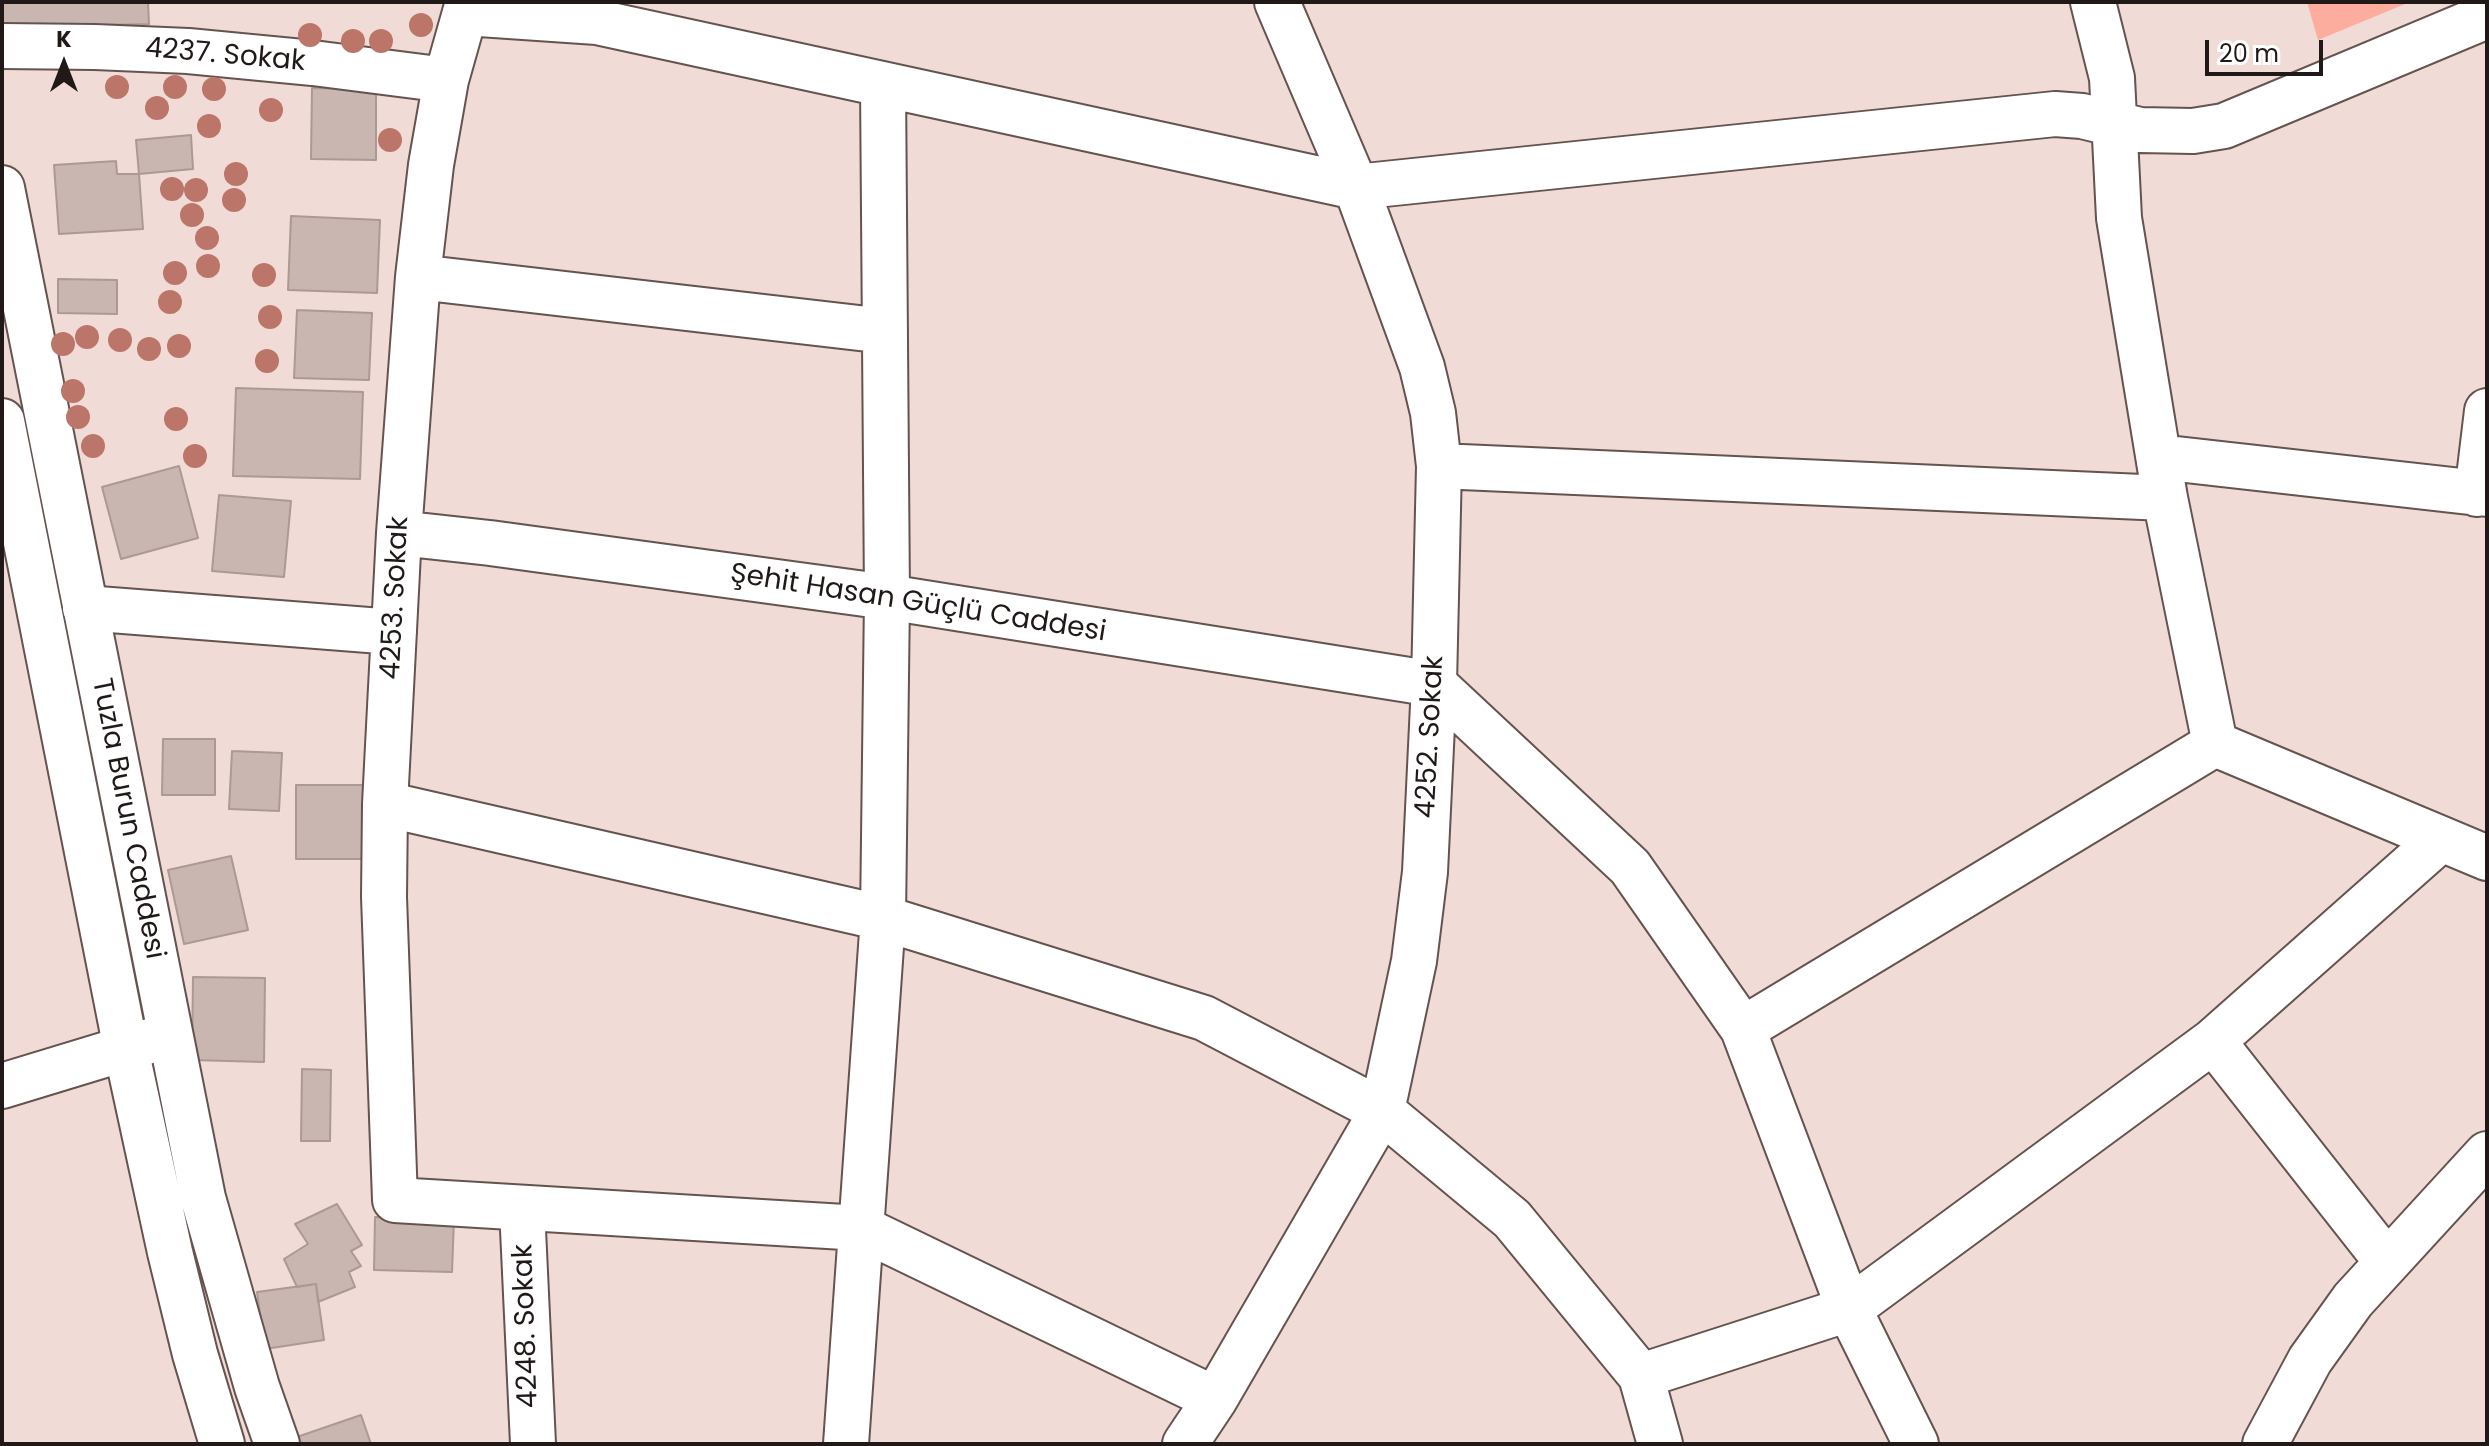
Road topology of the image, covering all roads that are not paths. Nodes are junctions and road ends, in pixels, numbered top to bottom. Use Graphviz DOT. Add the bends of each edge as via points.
graph roads {
  1 [pos="1277,2"];
  2 [pos="2093,2"];
  3 [pos="467,7"];
  4 [pos="2487,16"];
  5 [pos="2,46"];
  6 [pos="446,80"];
  7 [pos="883,84"];
  8 [pos="2115,122"];
  9 [pos="1356,187"];
  10 [pos="2,188"];
  11 [pos="418,277"];
  12 [pos="885,331"];
  13 [pos="2487,411"];
  14 [pos="2,421"];
  15 [pos="1439,466"];
  16 [pos="2162,477"];
  17 [pos="2482,494"];
  18 [pos="399,533"];
  19 [pos="887,597"];
  20 [pos="85,608"];
  21 [pos="394,632"];
  22 [pos="1434,684"];
  23 [pos="2215,744"];
  24 [pos="385,804"];
  25 [pos="2441,839"];
  26 [pos="2487,858"];
  27 [pos="883,918"];
  28 [pos="1743,1029"];
  29 [pos="169,1035"];
  30 [pos="2213,1041"];
  31 [pos="126,1049"];
  32 [pos="2,1086"];
  33 [pos="1382,1111"];
  34 [pos="2487,1154"];
  35 [pos="522,1208"];
  36 [pos="861,1228"];
  37 [pos="2387,1262"];
  38 [pos="1849,1309"];
  39 [pos="1641,1376"];
  40 [pos="1203,1428"];
  41 [pos="222,1444"];
  42 [pos="277,1444"];
  43 [pos="533,1444"];
  44 [pos="846,1444"];
  45 [pos="1660,1444"];
  46 [pos="1916,1444"];
  47 [pos="2265,1444"];
  1 -- 9 [label="street, 4252. Sokak"];
  2 -- 8 [label="street" via="2112,78"];
  3 -- 6 [label="street, 4253. Sokak"];
  3 -- 7 [label="street" via="597,22"];
  4 -- 8 [label="street" via="2224,126 2166,132"];
  5 -- 6 [label="street, 4237. Sokak" via="188,51"];
  6 -- 11 [label="street, 4253. Sokak"];
  7 -- 9 [label="street"];
  7 -- 12 [label="street"];
  8 -- 9 [label="street" via="2055,114"];
  8 -- 16 [label="street" via="2119,218"];
  9 -- 15 [label="street, 4252. Sokak" via="1422,367"];
  10 -- 20 [label="street, Tuzla Burun Caddesi"];
  11 -- 12 [label="street"];
  11 -- 18 [label="street, 4253. Sokak"];
  12 -- 19 [label="street"];
  13 -- 17 [label="street"];
  14 -- 31 [label="street, Tuzla Burun Caddesi"];
  15 -- 16 [label="street"];
  15 -- 22 [label="street, 4252. Sokak"];
  16 -- 17 [label="street"];
  16 -- 23 [label="street"];
  18 -- 19 [label="street, Şehit Hasan Güçlü Caddesi"];
  18 -- 21 [label="street, 4253. Sokak"];
  19 -- 22 [label="street, Şehit Hasan Güçlü Caddesi"];
  19 -- 27 [label="street"];
  20 -- 21 [label="street"];
  20 -- 29 [label="street, Tuzla Burun Caddesi"];
  21 -- 24 [label="street, 4253. Sokak"];
  22 -- 28 [label="street" via="1630,867"];
  22 -- 33 [label="street, 4252. Sokak" via="1418,931"];
  23 -- 25 [label="street"];
  23 -- 28 [label="street"];
  24 -- 27 [label="street"];
  24 -- 35 [label="street, 4253. Sokak" via="395,1200"];
  25 -- 26 [label="street"];
  25 -- 30 [label="street"];
  27 -- 33 [label="street" via="1204,1018"];
  27 -- 36 [label="street"];
  28 -- 38 [label="street"];
  29 -- 31 [label="street"];
  29 -- 42 [label="street, Tuzla Burun Caddesi" via="203,1198"];
  30 -- 37 [label="street"];
  30 -- 38 [label="street"];
  31 -- 32 [label="street"];
  31 -- 41 [label="street, Tuzla Burun Caddesi" via="170,1252"];
  33 -- 39 [label="street" via="1512,1219"];
  33 -- 40 [label="street, 4252. Sokak"];
  34 -- 37 [label="street"];
  35 -- 36 [label="street"];
  35 -- 43 [label="street, 4248. Sokak"];
  36 -- 40 [label="street"];
  36 -- 44 [label="street"];
  37 -- 47 [label="street" via="2310,1360"];
  38 -- 39 [label="street"];
  38 -- 46 [label="street"];
  39 -- 45 [label="street"];
}
